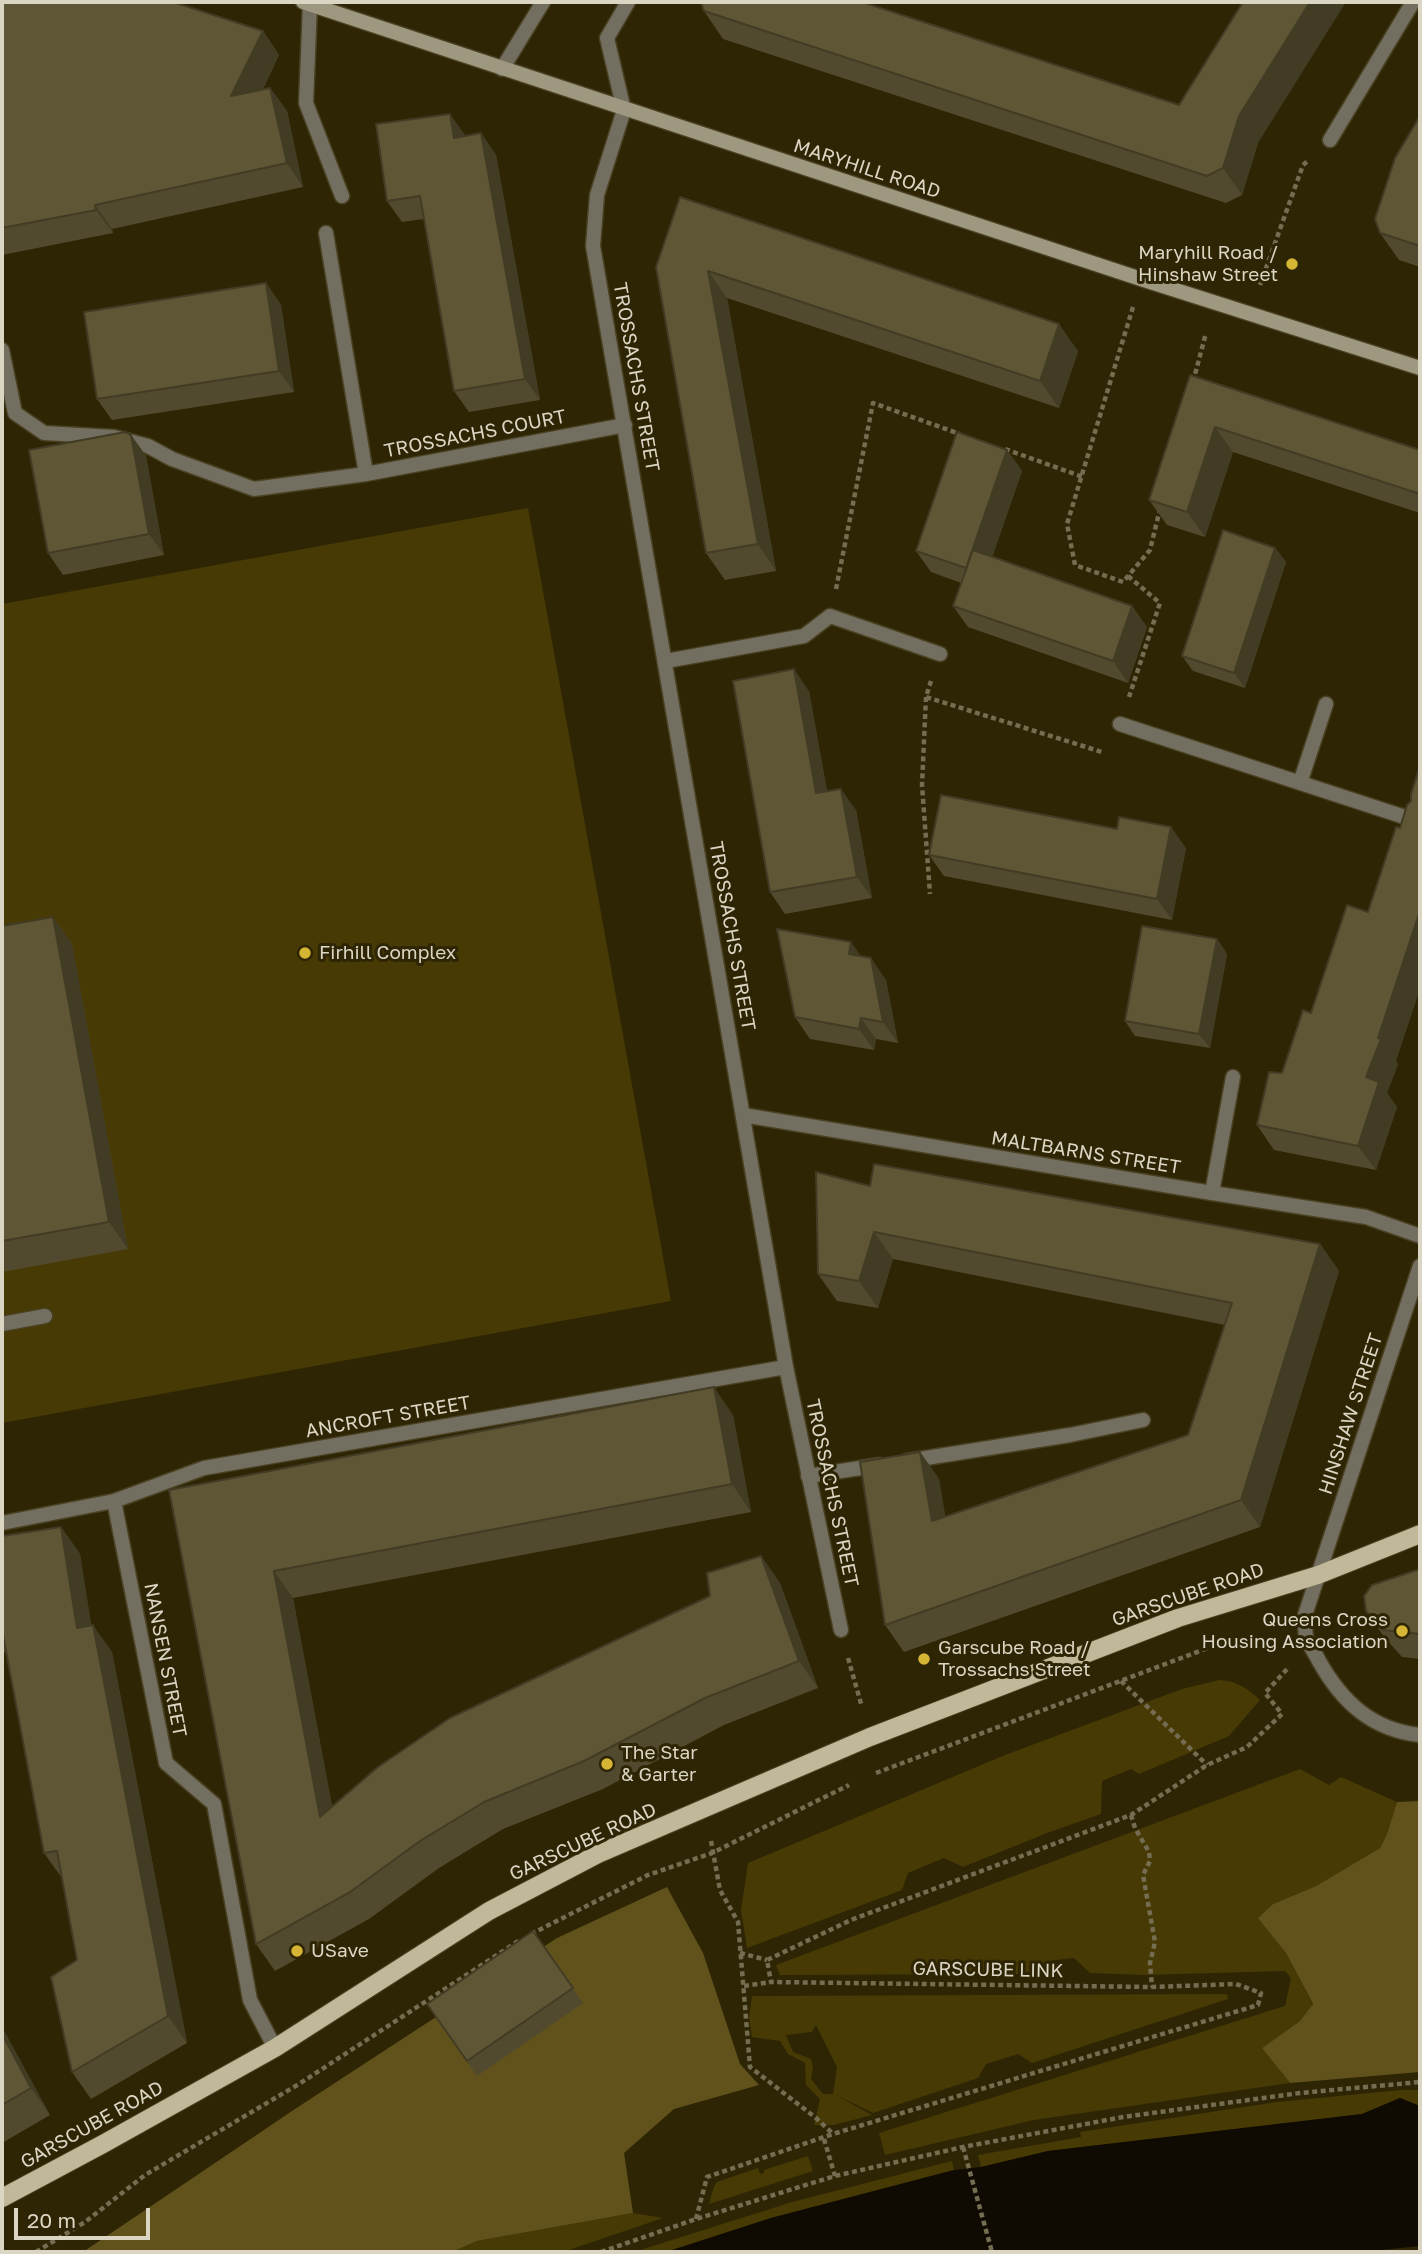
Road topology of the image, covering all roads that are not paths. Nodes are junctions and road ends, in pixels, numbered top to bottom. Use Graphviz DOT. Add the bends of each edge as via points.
graph roads {
  1 [pos="543,2"];
  2 [pos="628,2"];
  3 [pos="1413,2"];
  4 [pos="307,3"];
  5 [pos="502,69"];
  6 [pos="624,110"];
  7 [pos="1329,140"];
  8 [pos="342,196"];
  9 [pos="326,233"];
  10 [pos="2,351"];
  11 [pos="1420,368"];
  12 [pos="625,425"];
  13 [pos="366,474"];
  14 [pos="940,654"];
  15 [pos="666,661"];
  16 [pos="1326,704"];
  17 [pos="1120,724"];
  18 [pos="1300,783"];
  19 [pos="1420,822"];
  20 [pos="1233,1077"];
  21 [pos="743,1115"];
  22 [pos="1212,1194"];
  23 [pos="1420,1236"];
  24 [pos="1420,1266"];
  25 [pos="45,1316"];
  26 [pos="2,1324"];
  27 [pos="786,1367"];
  28 [pos="1143,1420"];
  29 [pos="808,1476"];
  30 [pos="114,1501"];
  31 [pos="2,1523"];
  32 [pos="1420,1534"];
  33 [pos="1318,1575"];
  34 [pos="841,1630"];
  35 [pos="1420,1735"];
  36 [pos="275,2048"];
  37 [pos="2,2198"];
  1 -- 5 [label="street"];
  2 -- 6 [label="street" via="607,38"];
  3 -- 7 [label="street"];
  4 -- 5 [label="street, MARYHILL ROAD"];
  4 -- 8 [label="street" via="306,103"];
  5 -- 6 [label="street, MARYHILL ROAD"];
  6 -- 11 [label="street, MARYHILL ROAD"];
  6 -- 12 [label="street, TROSSACHS STREET" via="597,195 593,246"];
  9 -- 13 [label="street, TROSSACHS COURT"];
  10 -- 13 [label="street" via="15,414 44,433 114,437 148,446 254,489"];
  12 -- 13 [label="street, TROSSACHS COURT"];
  12 -- 15 [label="street, TROSSACHS STREET"];
  14 -- 15 [label="street" via="830,616 804,636"];
  15 -- 21 [label="street, TROSSACHS STREET"];
  16 -- 18 [label="street"];
  17 -- 18 [label="street"];
  18 -- 19 [label="street"];
  20 -- 22 [label="street"];
  21 -- 22 [label="street, MALTBARNS STREET"];
  21 -- 27 [label="street, TROSSACHS STREET"];
  22 -- 23 [label="street, MALTBARNS STREET" via="1366,1217"];
  24 -- 33 [label="street, HINSHAW STREET"];
  25 -- 26 [label="street"];
  27 -- 29 [label="street, TROSSACHS STREET"];
  27 -- 30 [label="street, ANCROFT STREET" via="204,1468"];
  28 -- 29 [label="street"];
  29 -- 34 [label="street, TROSSACHS STREET"];
  30 -- 31 [label="street, ANCROFT STREET"];
  30 -- 36 [label="street, NANSEN STREET" via="166,1763 214,1804 250,2000"];
  32 -- 33 [label="main road, GARSCUBE ROAD"];
  33 -- 35 [label="street, HINSHAW STREET" via="1305,1615 1306,1636 1330,1681 1359,1712 1394,1731"];
  33 -- 36 [label="main road, GARSCUBE ROAD" via="1178,1618 870,1737 598,1854 489,1911"];
  36 -- 37 [label="main road, GARSCUBE ROAD"];
}
